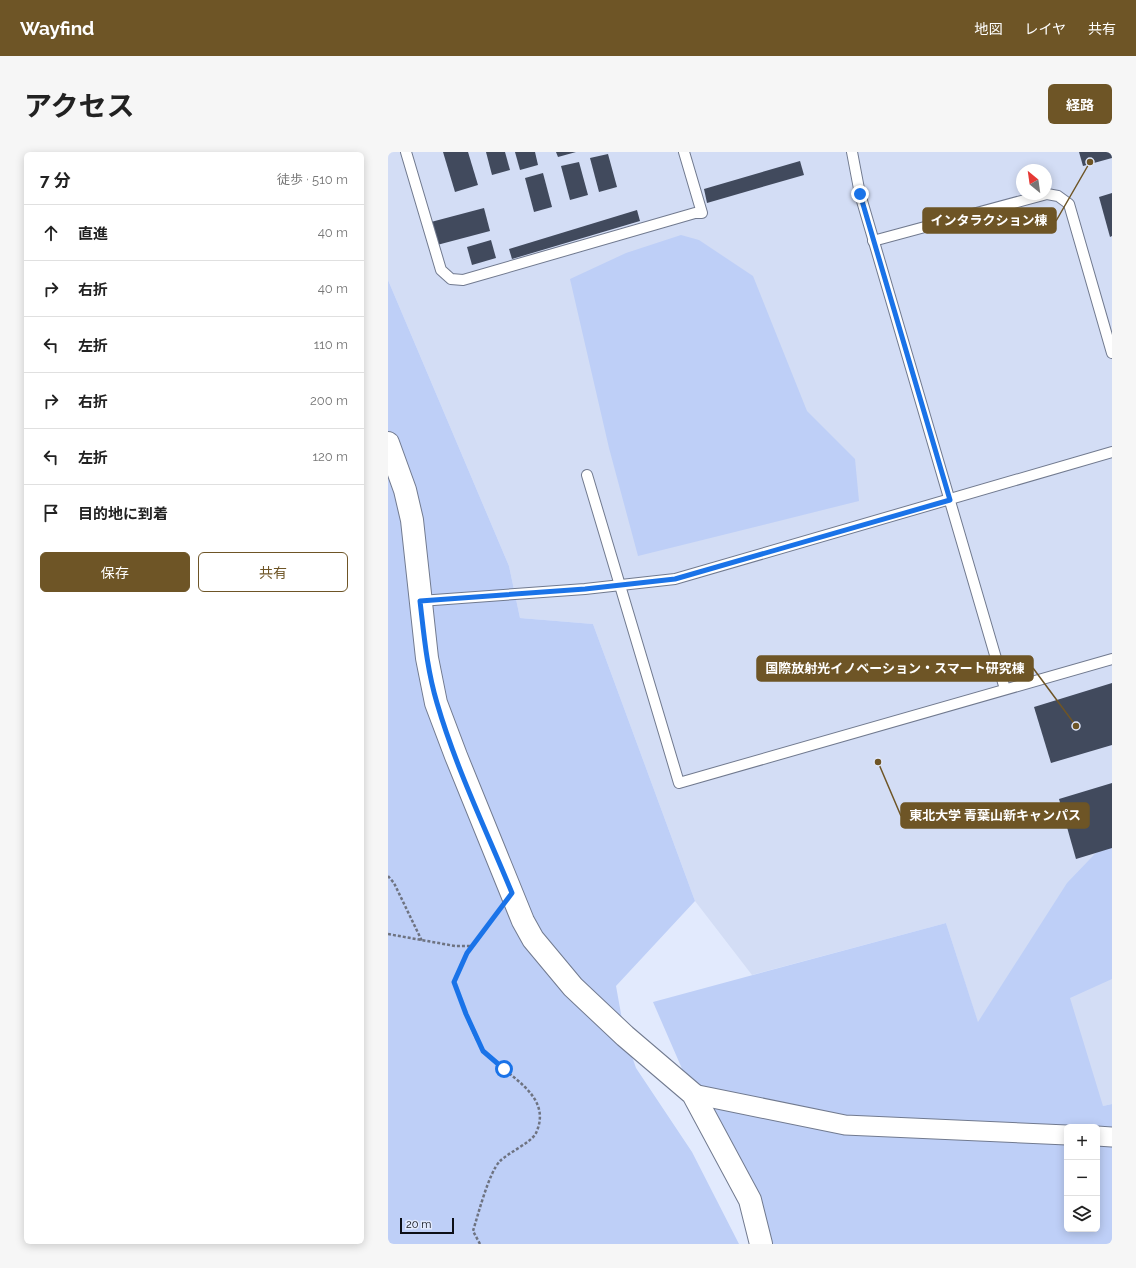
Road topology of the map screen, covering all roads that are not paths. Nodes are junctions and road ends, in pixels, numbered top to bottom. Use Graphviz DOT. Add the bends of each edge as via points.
graph roads {
  1 [pos="406,152"];
  2 [pos="684,152"];
  3 [pos="852,152"];
  4 [pos="874,241"];
  5 [pos="1112,352"];
  6 [pos="388,443"];
  7 [pos="1112,452"];
  8 [pos="587,475"];
  9 [pos="950,500"];
  10 [pos="620,585"];
  11 [pos="420,601"];
  12 [pos="1112,659"];
  13 [pos="1005,689"];
  14 [pos="693,1094"];
  15 [pos="1064,1135"];
  16 [pos="1100,1136"];
  17 [pos="1112,1137"];
  18 [pos="761,1244"];
  1 -- 2 [label="lane" via="441,270 452,279 463,280 702,213"];
  3 -- 4 [label="lane" via="860,194"];
  4 -- 5 [label="lane" via="1046,194 1058,196 1069,204"];
  4 -- 9 [label="lane"];
  6 -- 11 [label="street" via="405,490 412,520"];
  7 -- 9 [label="lane"];
  8 -- 10 [label="lane"];
  9 -- 10 [label="lane" via="675,579"];
  9 -- 13 [label="lane"];
  10 -- 11 [label="lane"];
  10 -- 13 [label="lane" via="679,783"];
  11 -- 14 [label="street" via="436,703 523,921 533,939 573,987"];
  12 -- 13 [label="lane"];
  14 -- 15 [label="street" via="844,1125"];
  14 -- 18 [label="street" via="750,1200"];
  16 -- 17 [label="street"];
}
